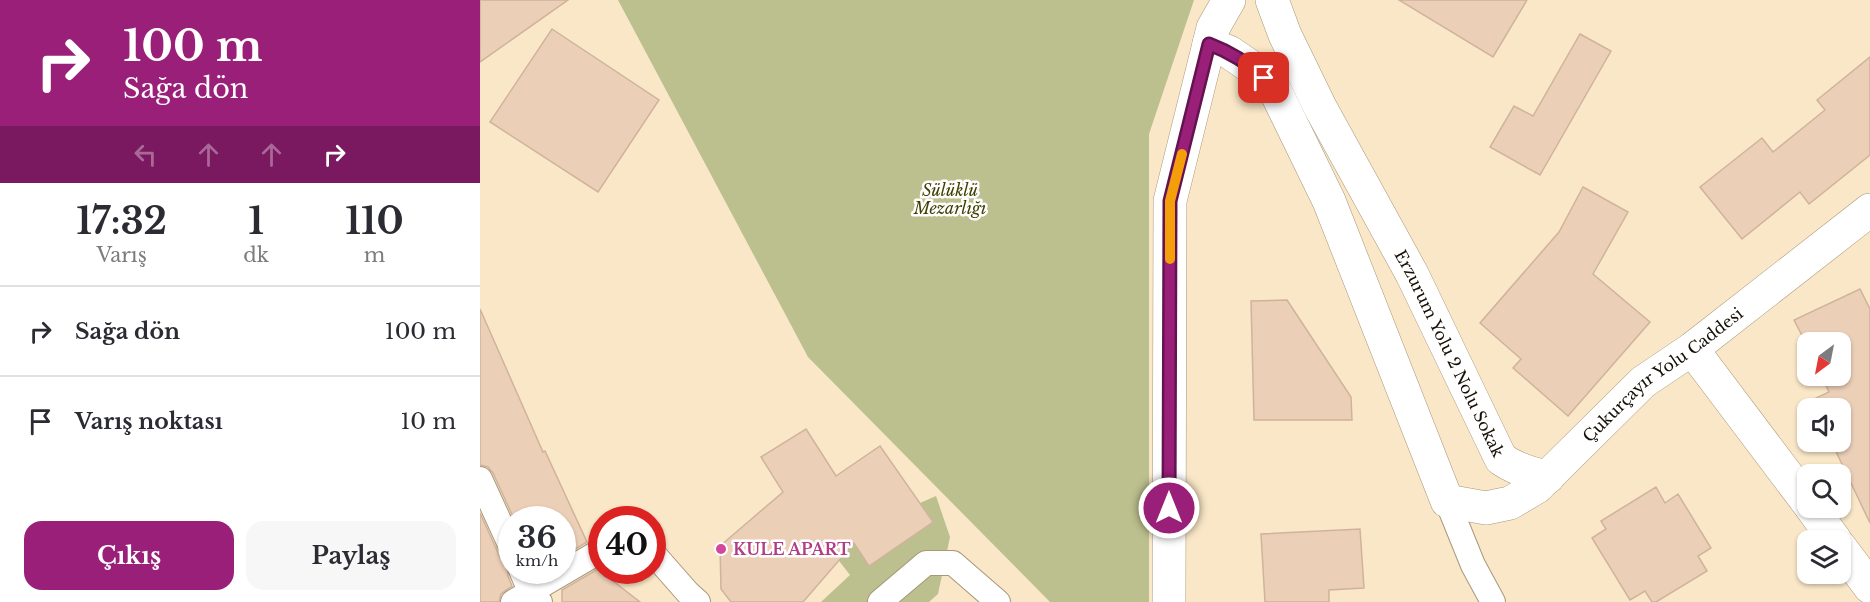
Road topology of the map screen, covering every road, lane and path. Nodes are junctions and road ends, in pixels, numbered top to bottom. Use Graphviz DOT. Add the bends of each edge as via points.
graph roads {
  1 [pos="1229,0"];
  2 [pos="1272,0"];
  3 [pos="1209,44"];
  4 [pos="1374,205"];
  5 [pos="1870,212"];
  6 [pos="1335,216"];
  7 [pos="1692,348"];
  8 [pos="1548,477"];
  9 [pos="480,479"];
  10 [pos="1797,488"];
  11 [pos="1447,501"];
  12 [pos="498,518"];
  13 [pos="1818,518"];
  14 [pos="1827,530"];
  15 [pos="588,558"];
  16 [pos="1851,562"];
  17 [pos="666,568"];
  18 [pos="1870,587"];
  19 [pos="526,591"];
  20 [pos="698,602"];
  21 [pos="880,602"];
  22 [pos="998,602"];
  23 [pos="1169,602"];
  24 [pos="1493,602"];
  1 -- 3 [label="street"];
  2 -- 4 [label="street, Erzurum Yolu 2 Nolu Sokak" via="1320,107"];
  3 -- 6 [label="street" via="1229,52 1274,88"];
  3 -- 23 [label="street" via="1170,201"];
  4 -- 6 [label="street"];
  4 -- 8 [label="street, Erzurum Yolu 2 Nolu Sokak" via="1412,274 1501,459 1516,469"];
  5 -- 7 [label="street, Çukurçayır Yolu Caddesi"];
  6 -- 11 [label="street"];
  7 -- 8 [label="street, Çukurçayır Yolu Caddesi" via="1643,382"];
  7 -- 10 [label="street"];
  8 -- 11 [label="street, Çukurçayır Yolu Caddesi" via="1510,503 1486,508"];
  9 -- 12 [label="street"];
  11 -- 24 [label="street"];
  13 -- 14 [label="street"];
  15 -- 19 [label="street"];
  16 -- 18 [label="street"];
  17 -- 20 [label="street"];
  21 -- 22 [label="street" via="926,563 953,563"];
}
